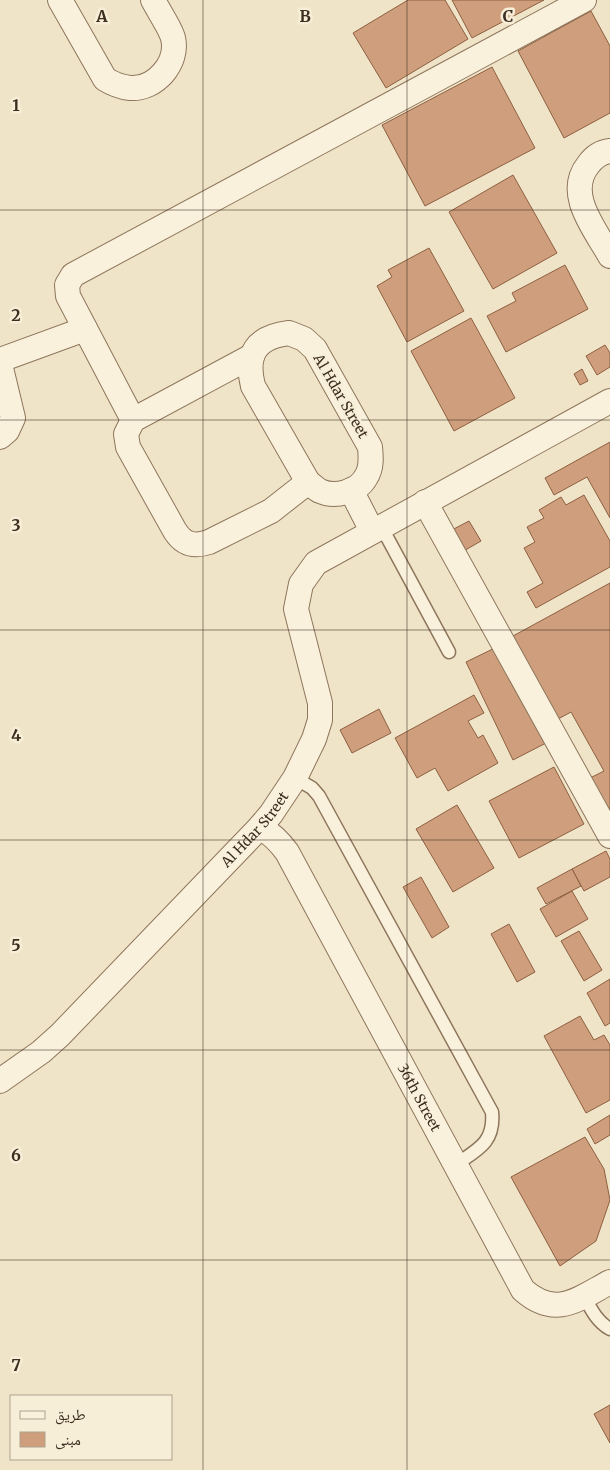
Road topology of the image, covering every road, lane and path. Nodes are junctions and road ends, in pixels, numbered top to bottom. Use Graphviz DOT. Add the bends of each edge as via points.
graph roads {
  1 [pos="60,0"];
  2 [pos="153,0"];
  3 [pos="584,0"];
  4 [pos="610,151"];
  5 [pos="610,256"];
  6 [pos="86,329"];
  7 [pos="252,356"];
  8 [pos="0,362"];
  9 [pos="610,401"];
  10 [pos="133,420"];
  11 [pos="0,437"];
  12 [pos="308,482"];
  13 [pos="351,490"];
  14 [pos="425,502"];
  15 [pos="376,528"];
  16 [pos="449,652"];
  17 [pos="295,778"];
  18 [pos="260,827"];
  19 [pos="610,836"];
  20 [pos="0,1080"];
  21 [pos="455,1165"];
  22 [pos="610,1282"];
  23 [pos="584,1296"];
  24 [pos="610,1329"];
  1 -- 2 [label="street" via="105,79 118,86 132,88 159,78 173,53 173,38"];
  3 -- 6 [label="street" via="73,275 67,290"];
  4 -- 5 [label="street" via="592,160 582,172 578,188 581,204"];
  6 -- 8 [label="street"];
  6 -- 10 [label="street"];
  7 -- 10 [label="street, Al Hdar Street"];
  7 -- 12 [label="street" via="249,371 253,386"];
  7 -- 13 [label="street, Al Hdar Street" via="267,339 289,333 304,338 315,349 370,447 372,462 366,478"];
  8 -- 11 [label="street" via="13,418 8,431"];
  9 -- 14 [label="street, Al Hdar Street"];
  10 -- 12 [label="street" via="126,434 128,447 175,532 191,545 209,542 271,511"];
  12 -- 13 [label="street" via="320,491 337,495"];
  13 -- 15 [label="street"];
  14 -- 15 [label="street, Al Hdar Street"];
  14 -- 19 [label="street"];
  15 -- 16 [label="lane"];
  15 -- 17 [label="street, Al Hdar Street" via="316,563 301,584 296,610 320,703 320,720"];
  17 -- 18 [label="street, Al Hdar Street"];
  17 -- 21 [label="lane" via="319,796 492,1112 492,1132 487,1140 481,1148"];
  18 -- 20 [label="street, Al Hdar Street" via="60,1035 21,1068"];
  18 -- 21 [label="street, 36th Street" via="270,832 287,852"];
  21 -- 23 [label="street, 36th Street" via="523,1290 544,1304 567,1304"];
  22 -- 23 [label="street, 36th Street"];
  23 -- 24 [label="lane" via="596,1317"];
}
